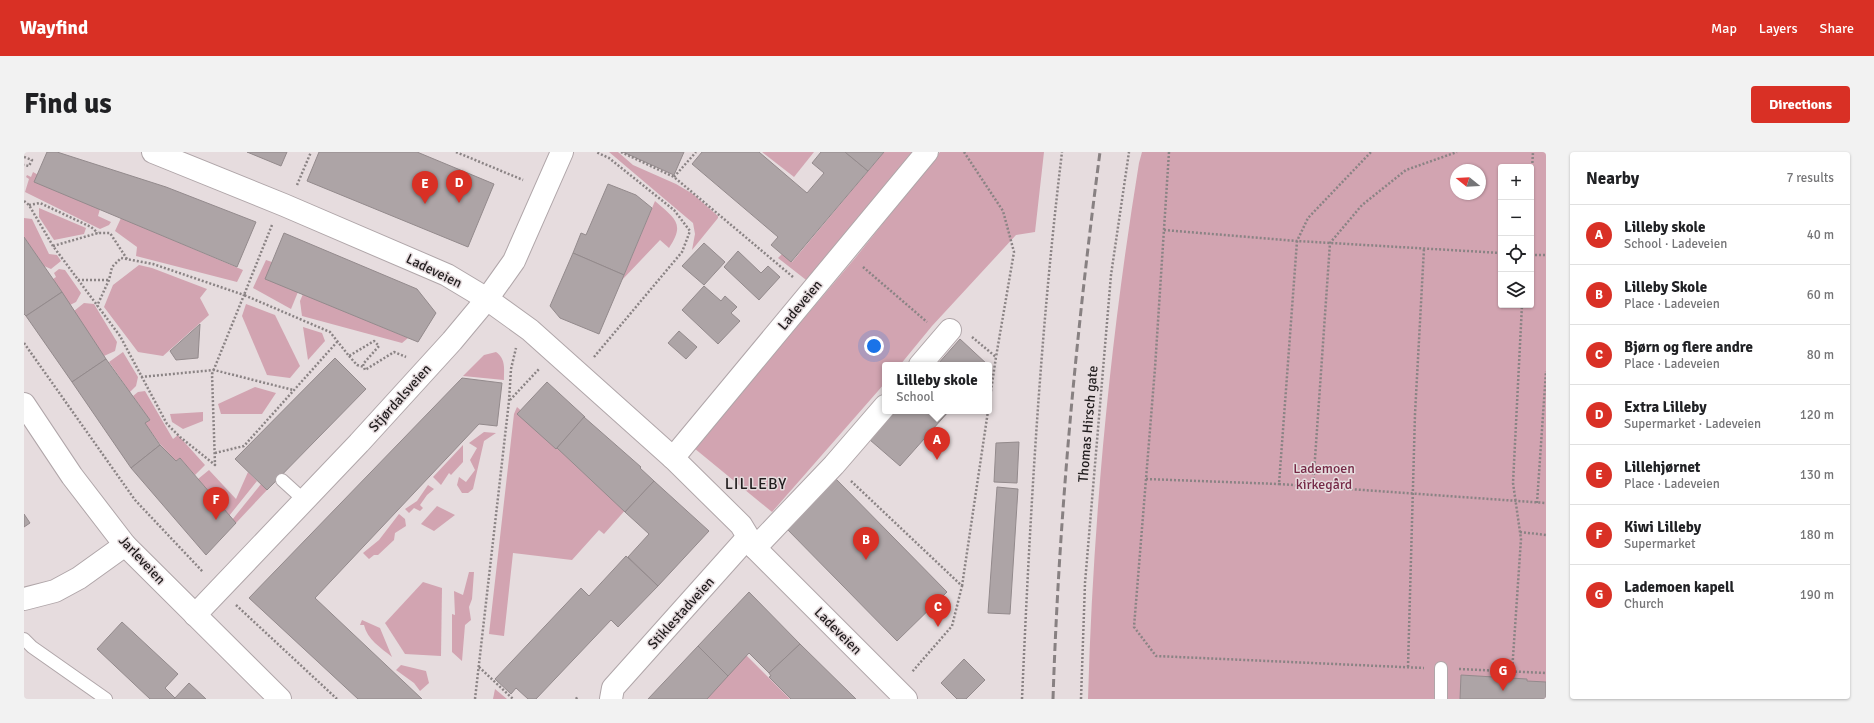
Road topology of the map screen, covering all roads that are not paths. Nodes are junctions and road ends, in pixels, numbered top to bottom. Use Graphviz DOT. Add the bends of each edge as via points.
graph roads {
  1 [pos="153,152"];
  2 [pos="562,152"];
  3 [pos="928,152"];
  4 [pos="487,299"];
  5 [pos="947,334"];
  6 [pos="923,362"];
  7 [pos="24,404"];
  8 [pos="882,409"];
  9 [pos="673,458"];
  10 [pos="282,480"];
  11 [pos="304,500"];
  12 [pos="752,543"];
  13 [pos="125,546"];
  14 [pos="24,599"];
  15 [pos="195,615"];
  16 [pos="24,639"];
  17 [pos="1441,668"];
  18 [pos="612,694"];
  19 [pos="900,694"];
  20 [pos="106,699"];
  21 [pos="280,699"];
  22 [pos="1441,699"];
  1 -- 4 [label="street, Ladeveien" via="447,274"];
  2 -- 4 [label="street, Stjørdalsveien" via="514,261"];
  3 -- 9 [label="street, Ladeveien"];
  4 -- 9 [label="street, Ladeveien" via="530,330"];
  4 -- 11 [label="street, Stjørdalsveien" via="380,421"];
  5 -- 6 [label="street"];
  7 -- 13 [label="street, Jarleveien" via="72,476"];
  8 -- 12 [label="street, Stiklestadveien" via="834,465"];
  9 -- 12 [label="street, Ladeveien" via="741,525"];
  10 -- 11 [label="lane"];
  11 -- 15 [label="street, Stjørdalsveien"];
  12 -- 18 [label="street, Stiklestadveien"];
  12 -- 19 [label="street, Ladeveien"];
  13 -- 14 [label="street" via="79,578 55,591"];
  13 -- 15 [label="street, Jarleveien"];
  15 -- 21 [label="street, Jarleveien"];
  16 -- 20 [label="lane"];
  17 -- 22 [label="lane"];
}
